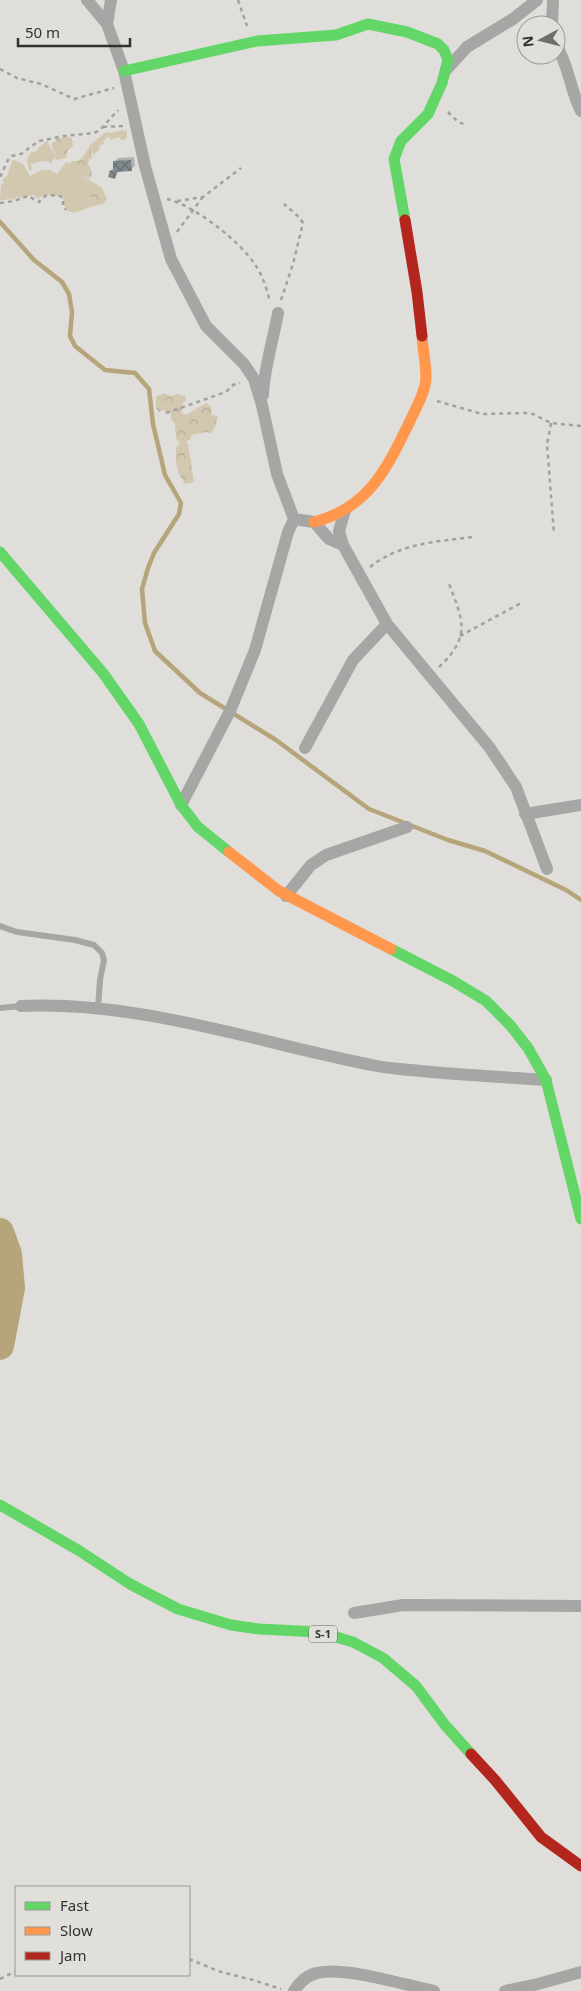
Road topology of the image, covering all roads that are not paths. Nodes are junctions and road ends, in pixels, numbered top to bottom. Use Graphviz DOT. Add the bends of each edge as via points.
graph roads {
  1 [pos="87,0"];
  2 [pos="111,0"];
  3 [pos="537,0"];
  4 [pos="553,0"];
  5 [pos="552,15"];
  6 [pos="107,24"];
  7 [pos="435,42"];
  8 [pos="472,44"];
  9 [pos="566,65"];
  10 [pos="446,70"];
  11 [pos="124,71"];
  12 [pos="581,111"];
  13 [pos="277,319"];
  14 [pos="262,405"];
  15 [pos="345,510"];
  16 [pos="294,519"];
  17 [pos="314,522"];
  18 [pos="343,545"];
  19 [pos="0,552"];
  20 [pos="387,624"];
  21 [pos="305,748"];
  22 [pos="181,805"];
  23 [pos="581,805"];
  24 [pos="525,814"];
  25 [pos="407,827"];
  26 [pos="547,869"];
  27 [pos="286,896"];
  28 [pos="0,926"];
  29 [pos="21,1006"];
  30 [pos="0,1008"];
  31 [pos="98,1008"];
  32 [pos="546,1080"];
  33 [pos="581,1219"];
  34 [pos="0,1505"];
  35 [pos="581,1606"];
  36 [pos="354,1613"];
  37 [pos="581,1866"];
  38 [pos="581,1972"];
  39 [pos="294,1991"];
  40 [pos="434,1991"];
  41 [pos="506,1991"];
  1 -- 6 [label="street"];
  2 -- 6 [label="street"];
  3 -- 8 [label="street"];
  4 -- 5 [label="street"];
  6 -- 11 [label="street"];
  7 -- 8 [label="street"];
  7 -- 10 [label="street" via="446,53"];
  7 -- 11 [label="street" via="366,24 335,35 252,42"];
  8 -- 10 [label="street"];
  9 -- 12 [label="street" via="574,98"];
  10 -- 15 [label="street" via="436,99 426,116 402,139 394,159 417,292 426,379 394,454 375,485"];
  11 -- 14 [label="street" via="171,259 206,326 244,364 254,379"];
  13 -- 14 [label="street" via="263,378"];
  14 -- 16 [label="street" via="277,474"];
  15 -- 17 [label="street"];
  15 -- 18 [label="street" via="340,531"];
  16 -- 17 [label="street"];
  16 -- 22 [label="street" via="255,650 230,712"];
  17 -- 18 [label="street" via="328,540"];
  18 -- 20 [label="street"];
  19 -- 22 [label="street" via="104,673 139,724"];
  20 -- 21 [label="street" via="353,660"];
  20 -- 24 [label="street" via="490,748 516,787"];
  22 -- 27 [label="street" via="198,827"];
  23 -- 24 [label="street"];
  24 -- 26 [label="street"];
  25 -- 27 [label="street" via="326,855 310,865"];
  27 -- 32 [label="street" via="486,1001 528,1048"];
  28 -- 31 [label="lane" via="17,932 94,945 104,960"];
  29 -- 30 [label="lane"];
  29 -- 31 [label="street"];
  31 -- 32 [label="street" via="187,1022 375,1066"];
  32 -- 33 [label="street"];
  34 -- 37 [label="street, S-1" via="130,1584 178,1609 231,1625 319,1632 353,1642 383,1658 416,1686 445,1725 542,1836"];
  35 -- 36 [label="street" via="403,1605"];
  38 -- 41 [label="street"];
  39 -- 40 [label="street" via="301,1981 316,1973 335,1970"];
}
